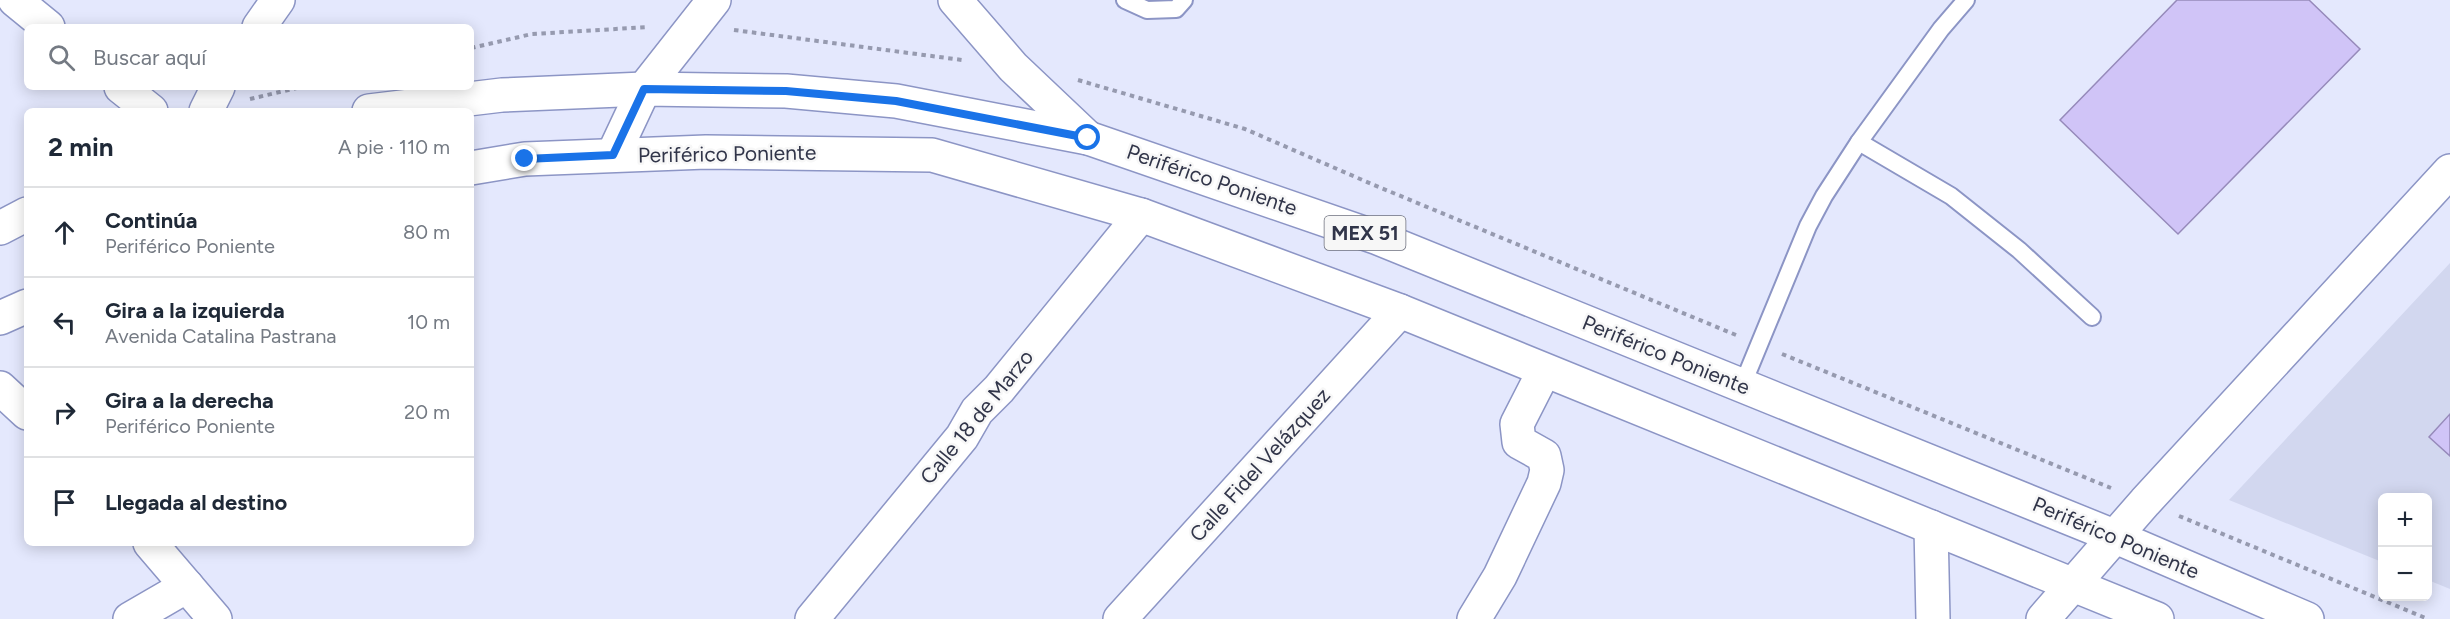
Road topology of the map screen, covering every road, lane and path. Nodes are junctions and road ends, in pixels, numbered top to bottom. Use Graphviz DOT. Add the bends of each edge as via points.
graph roads {
  1 [pos="15,0"];
  2 [pos="278,0"];
  3 [pos="714,0"];
  4 [pos="954,0"];
  5 [pos="1125,0"];
  6 [pos="1184,0"];
  7 [pos="1966,0"];
  8 [pos="44,24"];
  9 [pos="260,24"];
  10 [pos="644,89"];
  11 [pos="125,90"];
  12 [pos="216,90"];
  13 [pos="147,108"];
  14 [pos="208,108"];
  15 [pos="394,108"];
  16 [pos="1088,138"];
  17 [pos="1859,141"];
  18 [pos="613,155"];
  19 [pos="474,168"];
  20 [pos="2450,171"];
  21 [pos="1141,215"];
  22 [pos="24,216"];
  23 [pos="0,228"];
  24 [pos="24,307"];
  25 [pos="1400,311"];
  26 [pos="2092,317"];
  27 [pos="0,318"];
  28 [pos="1544,372"];
  29 [pos="1742,386"];
  30 [pos="0,388"];
  31 [pos="24,410"];
  32 [pos="1931,527"];
  33 [pos="2116,537"];
  34 [pos="153,546"];
  35 [pos="2075,584"];
  36 [pos="187,586"];
  37 [pos="130,619"];
  38 [pos="215,619"];
  39 [pos="812,619"];
  40 [pos="1120,619"];
  41 [pos="1474,619"];
  42 [pos="1933,619"];
  43 [pos="2043,619"];
  44 [pos="2157,619"];
  45 [pos="2307,619"];
  1 -- 8 [label="main road"];
  2 -- 9 [label="main road"];
  3 -- 10 [label="main road"];
  4 -- 16 [label="main road" via="1013,67"];
  5 -- 6 [label="lane" via="1147,10 1176,9"];
  7 -- 17 [label="lane"];
  10 -- 15 [label="main road, Periférico Poniente / MEX 51" via="502,95"];
  10 -- 16 [label="main road, Periférico Poniente / MEX 51" via="786,91 896,101"];
  10 -- 18 [label="main road"];
  11 -- 13 [label="main road"];
  12 -- 14 [label="main road"];
  16 -- 29 [label="main road, Periférico Poniente / MEX 51" via="1378,238"];
  17 -- 26 [label="lane" via="1951,196 2019,250"];
  17 -- 29 [label="lane" via="1808,226"];
  18 -- 19 [label="main road, Periférico Poniente" via="525,159"];
  18 -- 21 [label="main road, Periférico Poniente" via="932,155"];
  20 -- 33 [label="main road"];
  21 -- 25 [label="main road, Periférico Poniente"];
  21 -- 39 [label="main road, Calle 18 de Marzo" via="977,411 962,437"];
  22 -- 23 [label="main road"];
  24 -- 27 [label="main road"];
  25 -- 28 [label="main road, Periférico Poniente"];
  25 -- 40 [label="main road, Calle Fidel Velázquez"];
  28 -- 32 [label="main road, Periférico Poniente"];
  28 -- 41 [label="main road" via="1517,424 1519,442 1544,456 1544,483 1500,576"];
  29 -- 33 [label="main road, Periférico Poniente / MEX 51"];
  30 -- 31 [label="main road"];
  32 -- 35 [label="main road, Periférico Poniente"];
  32 -- 42 [label="main road"];
  33 -- 35 [label="main road"];
  33 -- 45 [label="main road, Periférico Poniente / MEX 51"];
  34 -- 36 [label="main road"];
  35 -- 43 [label="main road"];
  35 -- 44 [label="main road, Periférico Poniente"];
  36 -- 37 [label="main road"];
  36 -- 38 [label="main road"];
}
